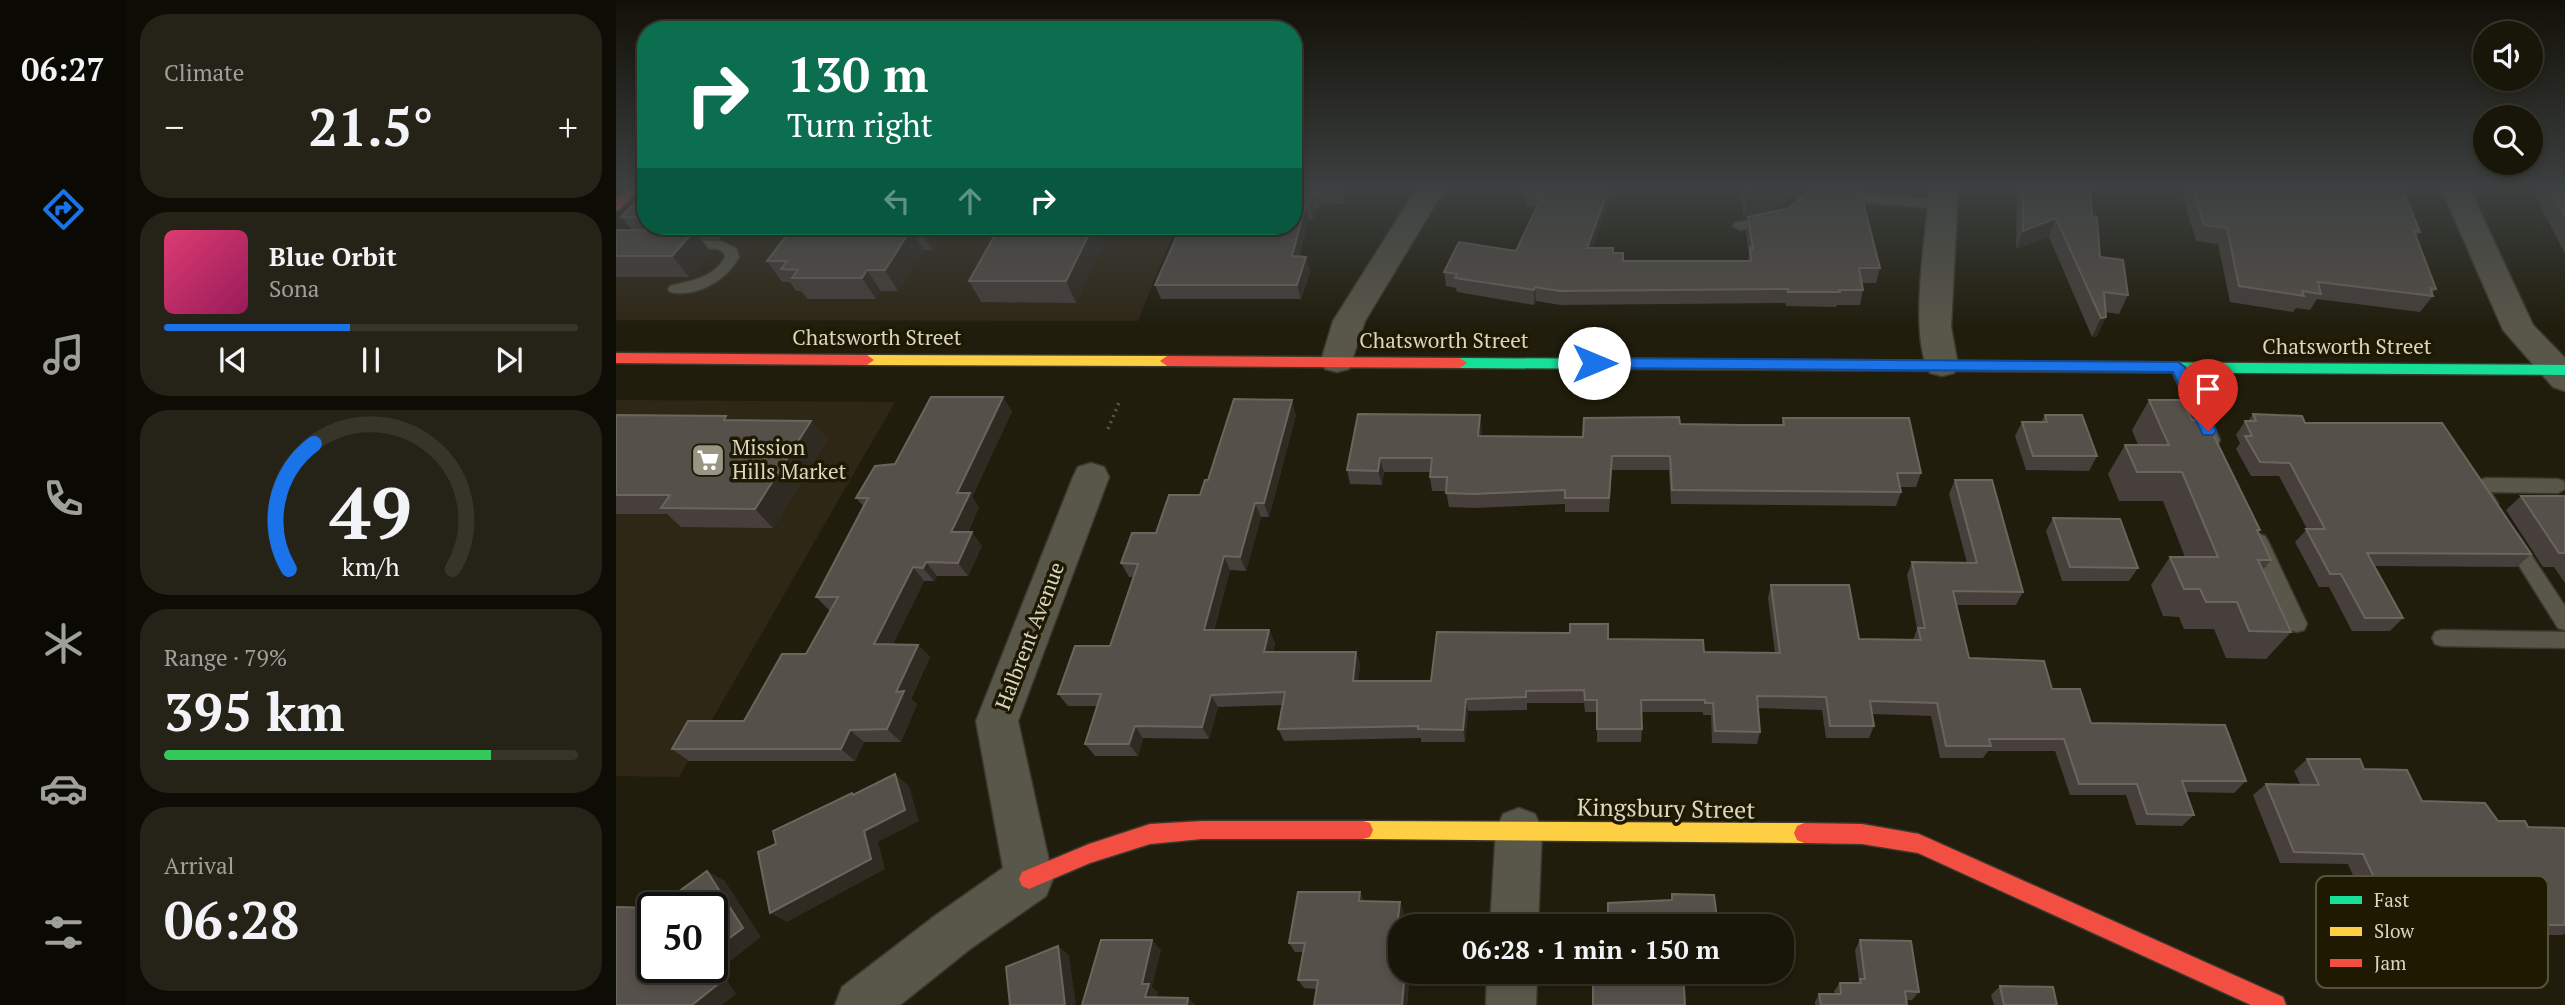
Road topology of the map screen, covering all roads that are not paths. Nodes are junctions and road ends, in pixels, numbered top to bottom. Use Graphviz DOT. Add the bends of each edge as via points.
graph roads {
  1 [pos="1402,235"];
  2 [pos="1941,235"];
  3 [pos="2476,235"];
  4 [pos="672,244"];
  5 [pos="675,289"];
  6 [pos="616,358"];
  7 [pos="1337,361"];
  8 [pos="1942,365"];
  9 [pos="2178,367"];
  10 [pos="2562,373"];
  11 [pos="2219,455"];
  12 [pos="1091,477"];
  13 [pos="2558,485"];
  14 [pos="2253,528"];
  15 [pos="2565,622"];
  16 [pos="2297,624"];
  17 [pos="2442,638"];
  18 [pos="2565,640"];
  19 [pos="1519,830"];
  20 [pos="1029,879"];
  21 [pos="1515,914"];
  22 [pos="1512,984"];
  23 [pos="860,1005"];
  24 [pos="1511,1005"];
  25 [pos="2276,1005"];
  1 -- 7 [label="street" via="1349,321"];
  2 -- 8 [label="street" via="1935,327"];
  3 -- 10 [label="street" via="2519,330"];
  4 -- 5 [label="lane" via="721,245 732,254 726,268 713,279"];
  6 -- 7 [label="main road, Chatsworth Street"];
  7 -- 8 [label="main road, Chatsworth Street"];
  8 -- 9 [label="main road, Chatsworth Street"];
  9 -- 10 [label="main road, Chatsworth Street"];
  9 -- 11 [label="lane"];
  12 -- 20 [label="street, Halbrent Avenue" via="997,721"];
  13 -- 15 [label="lane" via="2486,485 2482,492"];
  14 -- 16 [label="lane"];
  17 -- 18 [label="lane"];
  19 -- 20 [label="main road, Kingsbury Street" via="1150,834"];
  19 -- 21 [label="street"];
  19 -- 25 [label="main road, Kingsbury Street" via="1862,834 1919,844"];
  20 -- 23 [label="street"];
  22 -- 24 [label="street"];
}
